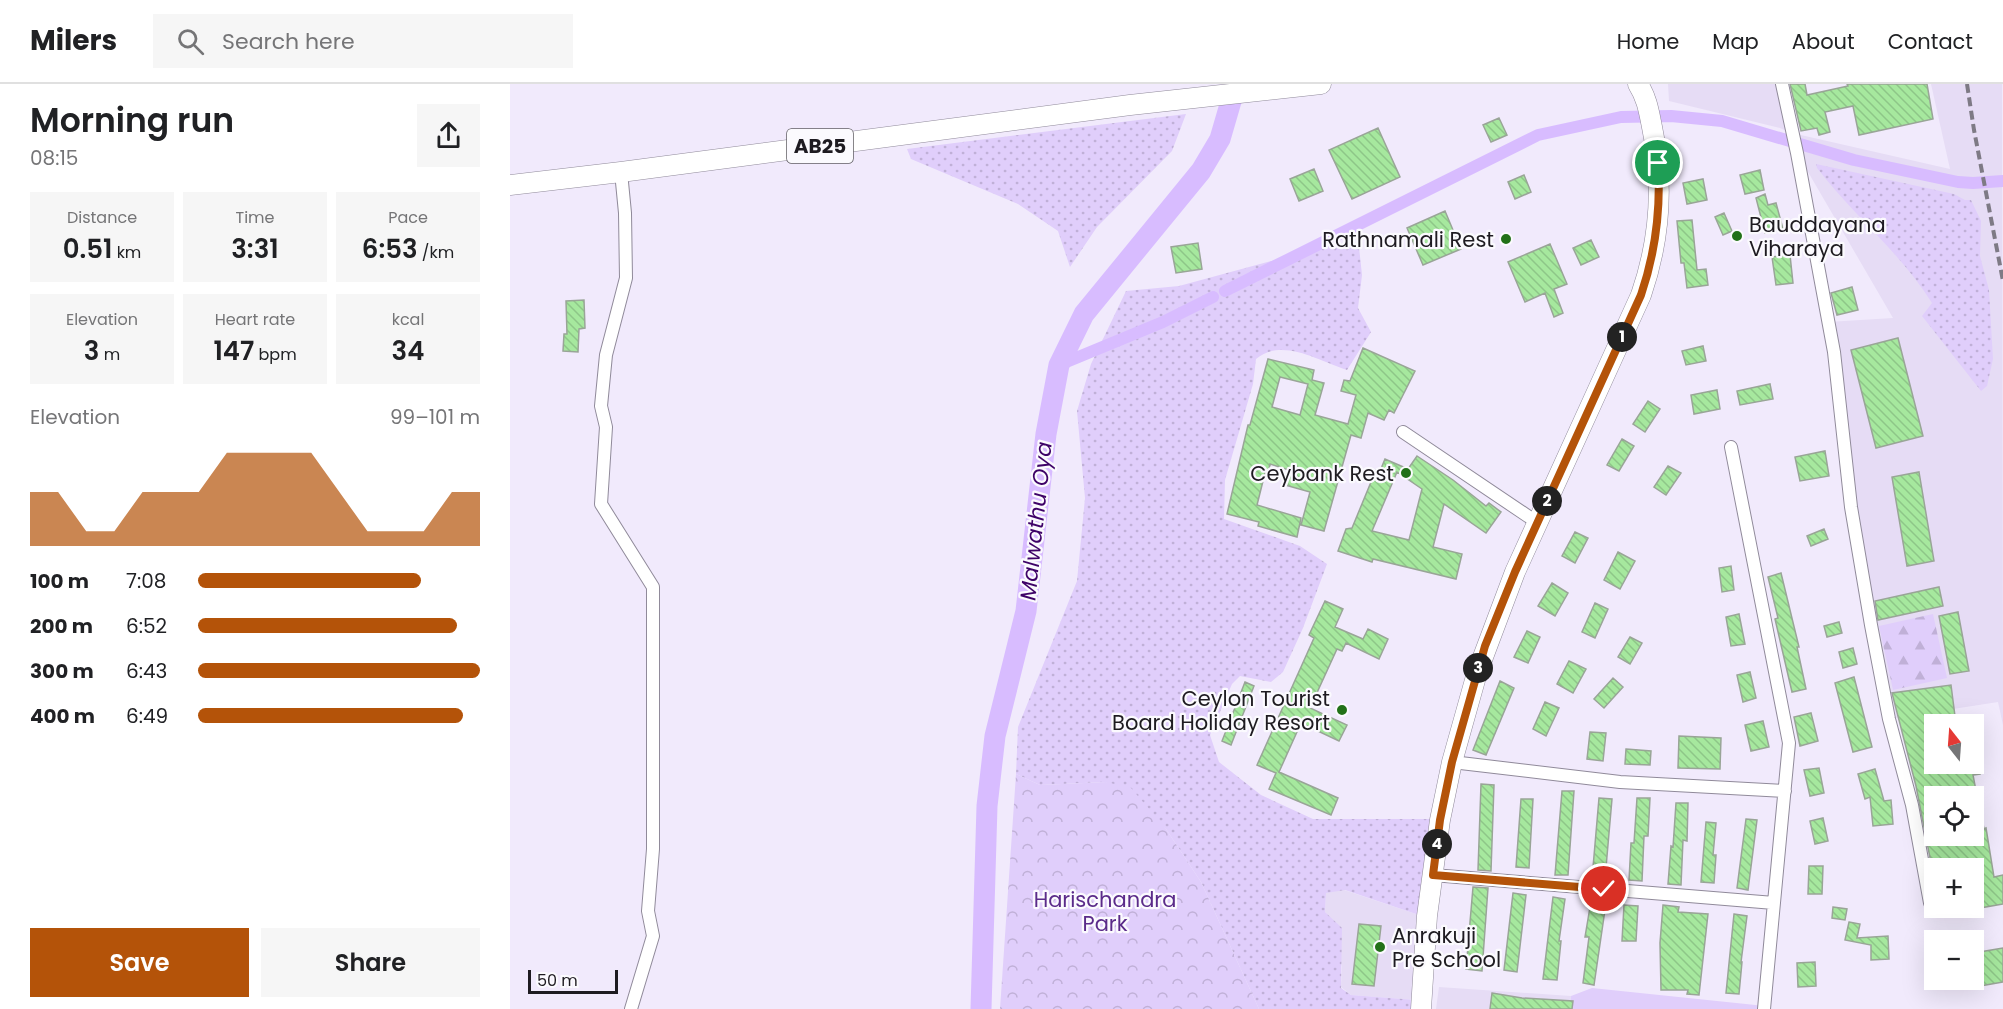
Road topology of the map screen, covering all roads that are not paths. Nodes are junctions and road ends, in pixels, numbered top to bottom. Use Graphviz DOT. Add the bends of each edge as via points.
graph roads {
  1 [pos="1321,84"];
  2 [pos="1782,84"];
  3 [pos="1644,88"];
  4 [pos="621,172"];
  5 [pos="510,185"];
  6 [pos="1403,432"];
  7 [pos="1731,447"];
  8 [pos="1538,523"];
  9 [pos="1452,762"];
  10 [pos="1785,791"];
  11 [pos="1924,874"];
  12 [pos="1433,875"];
  13 [pos="1774,903"];
  14 [pos="631,1009"];
  15 [pos="1421,1009"];
  16 [pos="1764,1009"];
  1 -- 4 [label="main road, AB25"];
  2 -- 11 [label="street" via="1834,352 1851,507 1871,625"];
  3 -- 8 [label="main road" via="1655,140 1659,188 1649,272"];
  4 -- 5 [label="main road, AB25"];
  4 -- 14 [label="street" via="626,278 606,355 601,406 606,427 601,504 654,587 653,849 648,912 654,936"];
  6 -- 8 [label="street"];
  7 -- 10 [label="street" via="1789,743"];
  8 -- 9 [label="main road" via="1485,646"];
  9 -- 10 [label="street" via="1620,782"];
  9 -- 12 [label="main road"];
  10 -- 13 [label="street"];
  12 -- 13 [label="street"];
  12 -- 15 [label="main road"];
  13 -- 16 [label="street"];
}
